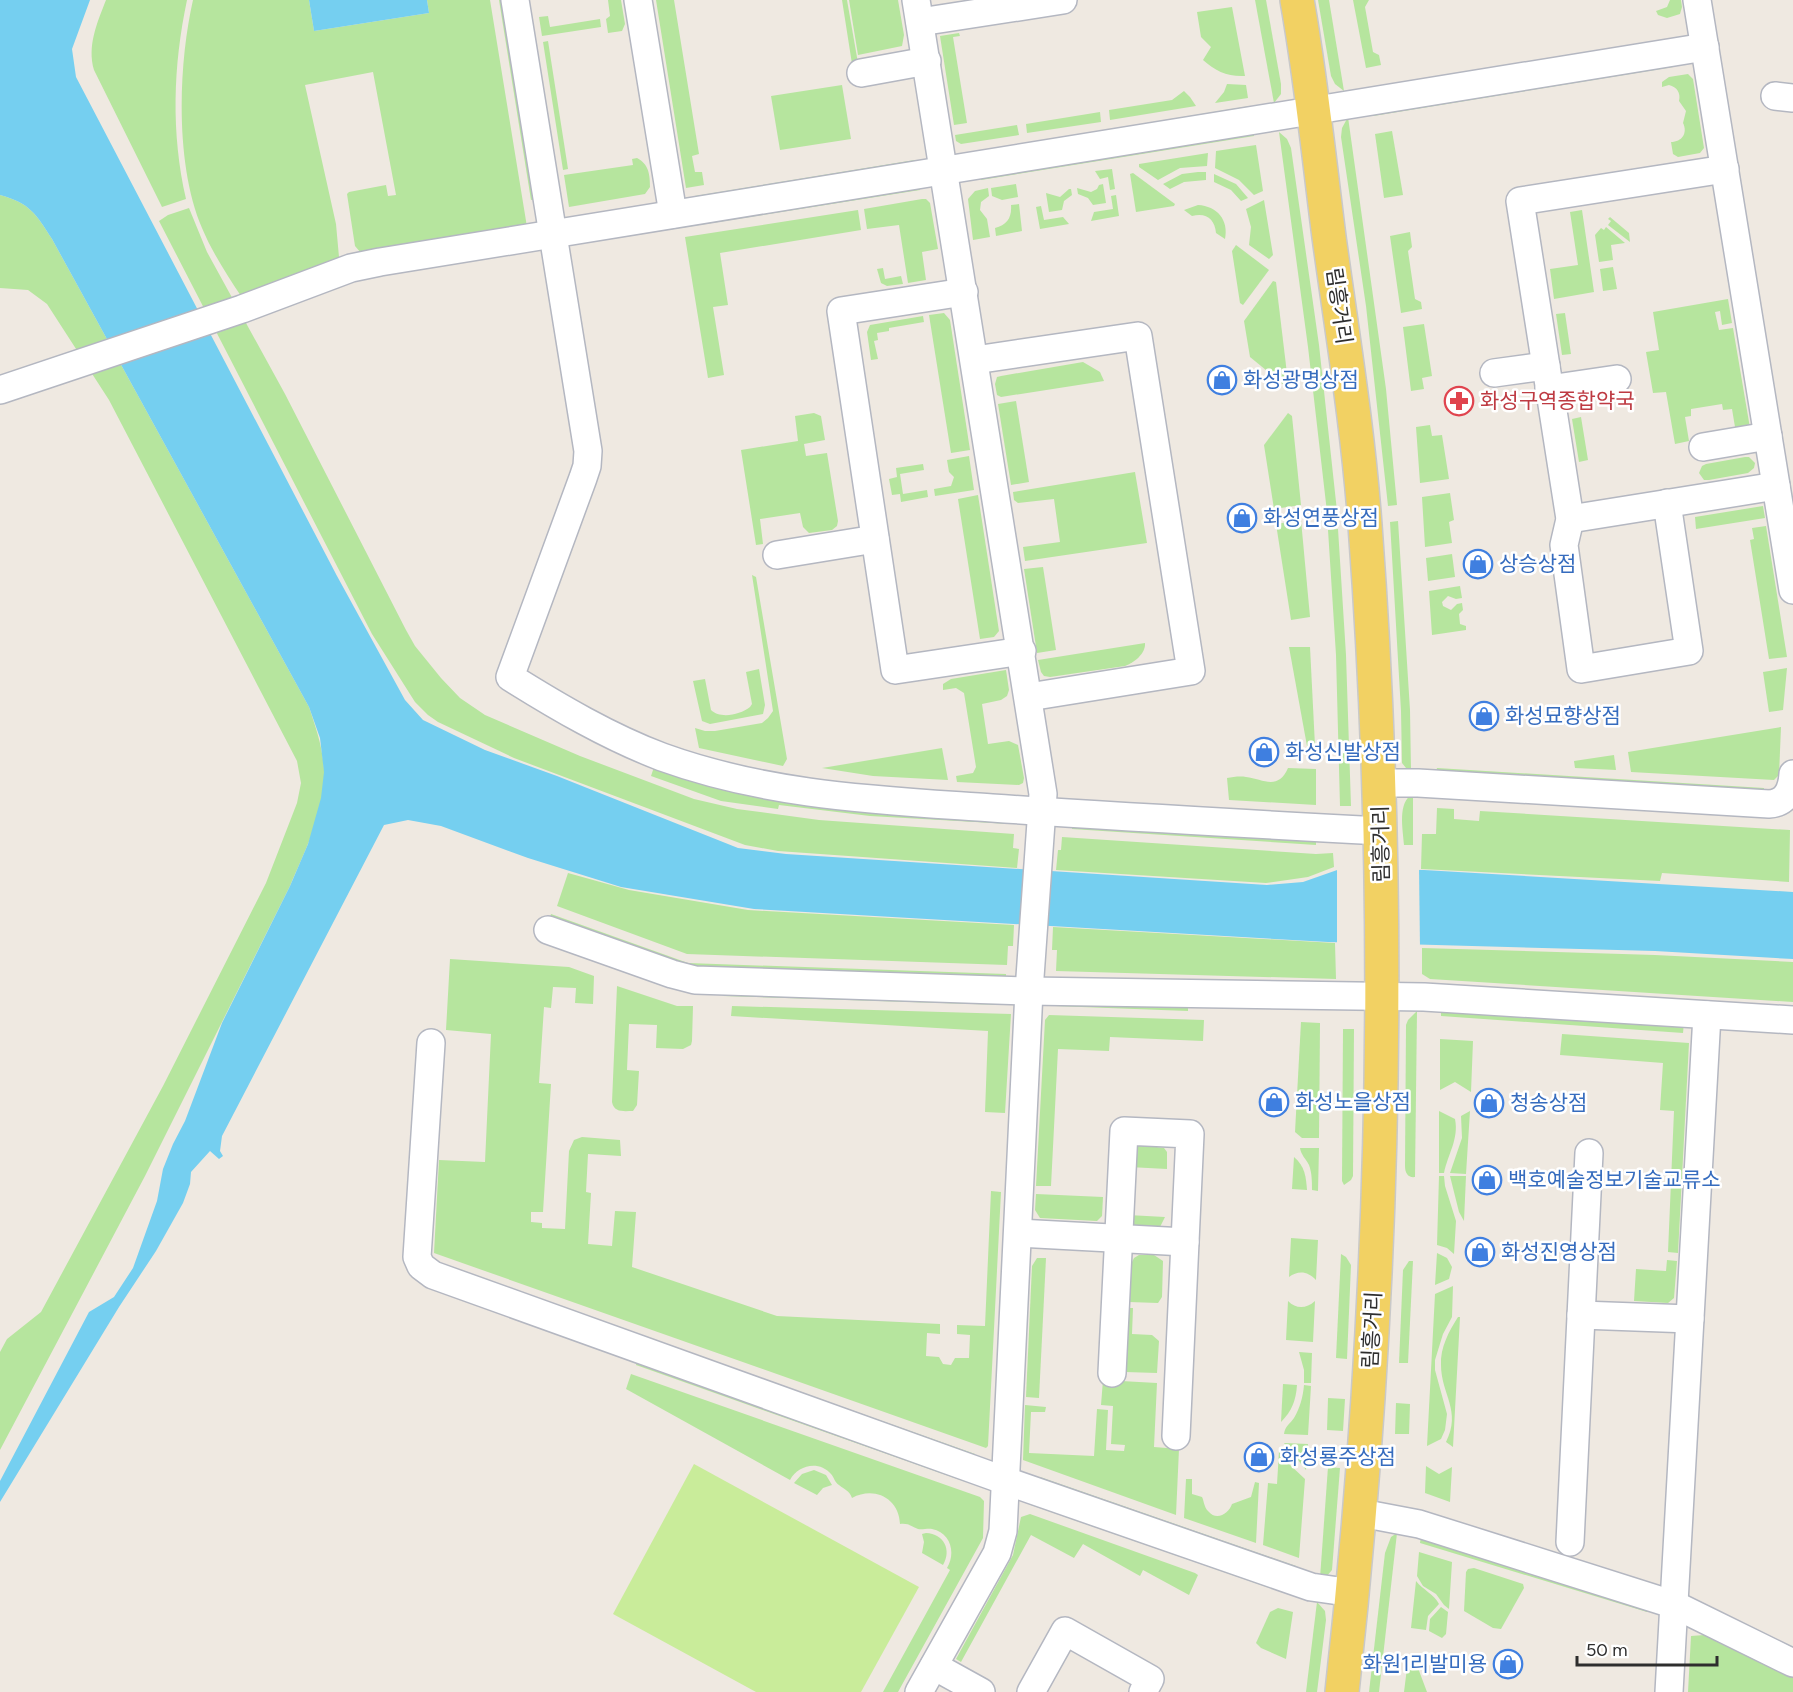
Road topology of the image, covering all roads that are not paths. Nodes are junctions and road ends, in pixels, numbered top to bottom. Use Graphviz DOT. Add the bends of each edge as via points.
graph roads {
  1 [pos="515,0"];
  2 [pos="638,0"];
  3 [pos="1063,0"];
  4 [pos="1297,0"];
  5 [pos="1697,0"];
  6 [pos="918,11"];
  7 [pos="1705,47"];
  8 [pos="927,62"];
  9 [pos="861,73"];
  10 [pos="1313,110"];
  11 [pos="1725,169"];
  12 [pos="945,170"];
  13 [pos="673,214"];
  14 [pos="551,233"];
  15 [pos="964,292"];
  16 [pos="975,360"];
  17 [pos="1494,373"];
  18 [pos="1548,377"];
  19 [pos="1617,379"];
  20 [pos="0,390"];
  21 [pos="1768,436"];
  22 [pos="1703,447"];
  23 [pos="1776,486"];
  24 [pos="1667,503"];
  25 [pos="1570,519"];
  26 [pos="876,539"];
  27 [pos="777,555"];
  28 [pos="1793,590"];
  29 [pos="1022,651"];
  30 [pos="1029,697"];
  31 [pos="1793,774"];
  32 [pos="1379,783"];
  33 [pos="1042,811"];
  34 [pos="1382,844"];
  35 [pos="548,930"];
  36 [pos="1382,986"];
  37 [pos="1029,991"];
  38 [pos="1707,1015"];
  39 [pos="1793,1020"];
  40 [pos="431,1043"];
  41 [pos="1589,1153"];
  42 [pos="1018,1233"];
  43 [pos="1119,1239"];
  44 [pos="1185,1242"];
  45 [pos="1581,1315"];
  46 [pos="1690,1319"];
  47 [pos="1112,1373"];
  48 [pos="1176,1436"];
  49 [pos="1006,1481"];
  50 [pos="1361,1513"];
  51 [pos="1570,1542"];
  52 [pos="1353,1593"];
  53 [pos="1675,1605"];
  54 [pos="1793,1663"];
  55 [pos="934,1666"];
  56 [pos="919,1692"];
  57 [pos="981,1692"];
  58 [pos="1031,1692"];
  59 [pos="1143,1692"];
  60 [pos="1342,1692"];
  61 [pos="1669,1692"];
  1 -- 14 [label="street"];
  2 -- 13 [label="street"];
  3 -- 6 [label="street"];
  4 -- 10 [label="main road, 림흥거리"];
  5 -- 7 [label="street"];
  6 -- 8 [label="street"];
  7 -- 10 [label="street"];
  7 -- 11 [label="street"];
  8 -- 9 [label="street"];
  8 -- 12 [label="street"];
  10 -- 12 [label="street"];
  10 -- 32 [label="main road, 림흥거리" via="1365,520"];
  11 -- 18 [label="street" via="1520,201"];
  11 -- 21 [label="street"];
  12 -- 13 [label="street"];
  12 -- 15 [label="street"];
  13 -- 14 [label="street"];
  14 -- 20 [label="street" via="351,268"];
  14 -- 33 [label="street" via="586,435 587,466 510,677 612,735 708,772 806,793"];
  15 -- 16 [label="street"];
  15 -- 26 [label="street" via="841,311"];
  16 -- 29 [label="street"];
  16 -- 30 [label="street" via="1138,336 1142,359 1191,672"];
  17 -- 18 [label="street"];
  18 -- 19 [label="street"];
  18 -- 25 [label="street"];
  21 -- 22 [label="street"];
  21 -- 23 [label="street"];
  23 -- 24 [label="street"];
  23 -- 28 [label="street"];
  24 -- 25 [label="street"];
  24 -- 25 [label="street" via="1689,651 1581,669 1564,545"];
  26 -- 27 [label="street"];
  26 -- 29 [label="street" via="895,670"];
  29 -- 30 [label="street"];
  30 -- 33 [label="street" via="1042,782"];
  31 -- 32 [label="street" via="1789,794 1776,804"];
  32 -- 34 [label="main road, 림흥거리"];
  33 -- 34 [label="street"];
  33 -- 37 [label="street"];
  34 -- 36 [label="main road, 림흥거리"];
  35 -- 37 [label="street" via="696,980"];
  36 -- 37 [label="street"];
  36 -- 38 [label="street" via="1424,997"];
  36 -- 50 [label="main road, 림흥거리" via="1379,1200"];
  37 -- 42 [label="street"];
  38 -- 39 [label="street"];
  38 -- 46 [label="street"];
  40 -- 49 [label="street" via="417,1257 421,1266 433,1275"];
  41 -- 45 [label="street"];
  42 -- 43 [label="street"];
  42 -- 49 [label="street"];
  43 -- 44 [label="street"];
  43 -- 44 [label="street" via="1124,1131 1190,1134"];
  43 -- 47 [label="street"];
  44 -- 48 [label="street"];
  45 -- 46 [label="street"];
  45 -- 51 [label="street"];
  46 -- 53 [label="street"];
  49 -- 52 [label="street" via="1311,1587"];
  49 -- 55 [label="street" via="1003,1531 997,1553"];
  50 -- 52 [label="main road, 림흥거리"];
  50 -- 53 [label="street" via="1419,1524"];
  52 -- 60 [label="main road, 림흥거리"];
  53 -- 54 [label="street"];
  53 -- 61 [label="street"];
  55 -- 56 [label="street"];
  55 -- 57 [label="street"];
  58 -- 59 [label="street" via="1065,1631 1150,1678"];
}
